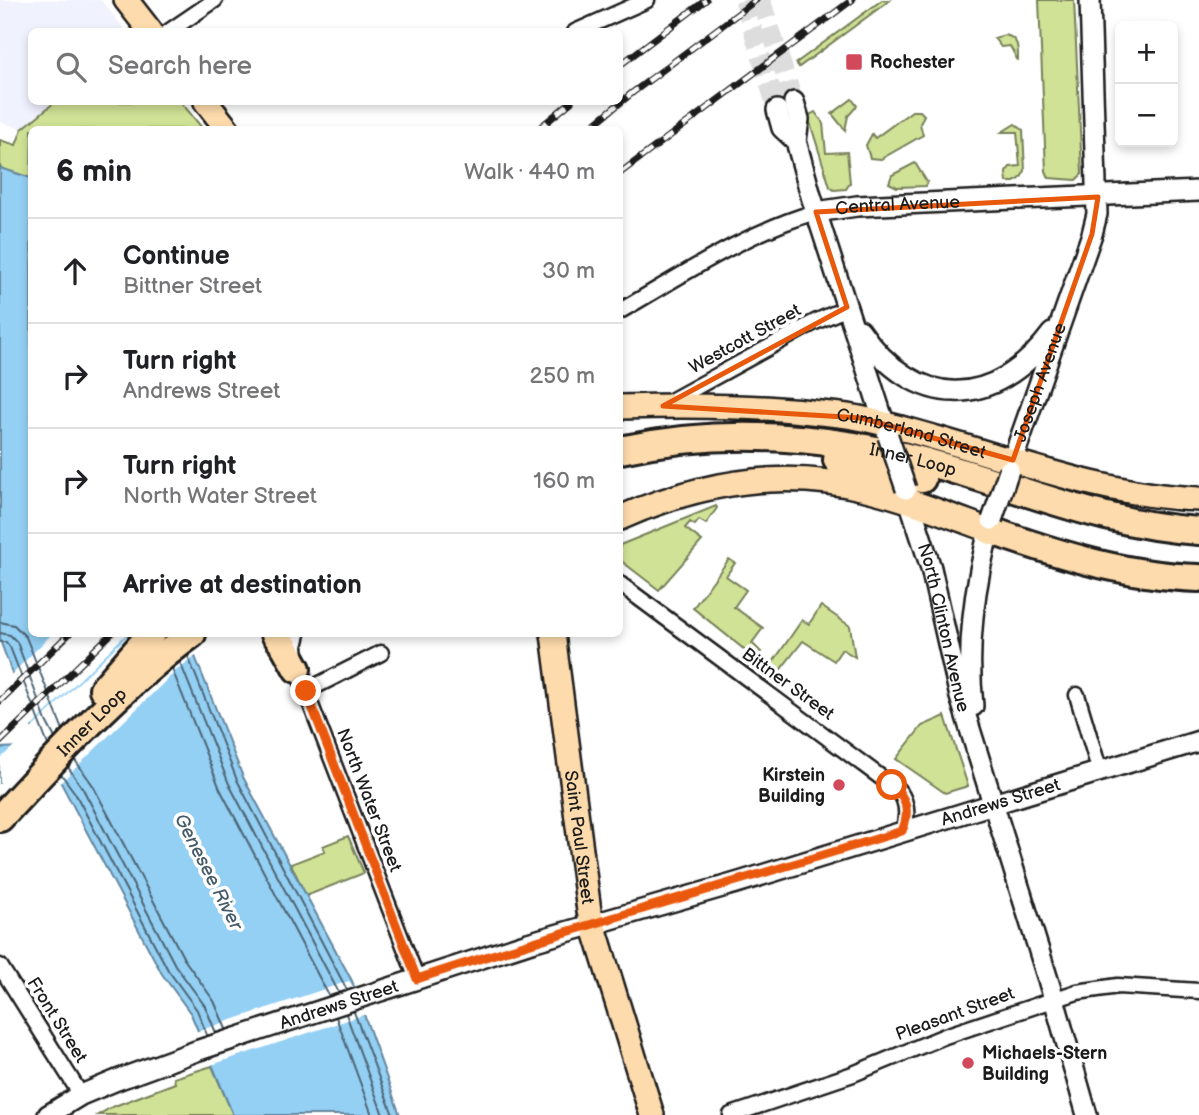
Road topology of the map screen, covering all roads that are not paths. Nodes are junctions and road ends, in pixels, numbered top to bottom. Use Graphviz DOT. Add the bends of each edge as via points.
graph roads {
  1 [pos="126,0"];
  2 [pos="215,0"];
  3 [pos="647,0"];
  4 [pos="1090,0"];
  5 [pos="148,28"];
  6 [pos="174,28"];
  7 [pos="584,28"];
  8 [pos="208,105"];
  9 [pos="785,106"];
  10 [pos="225,126"];
  11 [pos="1199,191"];
  12 [pos="1098,197"];
  13 [pos="816,212"];
  14 [pos="847,308"];
  15 [pos="1066,308"];
  16 [pos="623,309"];
  17 [pos="663,406"];
  18 [pos="623,407"];
  19 [pos="887,430"];
  20 [pos="623,449"];
  21 [pos="1011,465"];
  22 [pos="623,467"];
  23 [pos="908,495"];
  24 [pos="1199,499"];
  25 [pos="623,517"];
  26 [pos="990,525"];
  27 [pos="1199,531"];
  28 [pos="1199,548"];
  29 [pos="1199,578"];
  30 [pos="623,586"];
  31 [pos="148,637"];
  32 [pos="186,637"];
  33 [pos="187,637"];
  34 [pos="277,637"];
  35 [pos="297,637"];
  36 [pos="553,637"];
  37 [pos="381,653"];
  38 [pos="301,680"];
  39 [pos="103,689"];
  40 [pos="1077,695"];
  41 [pos="1199,741"];
  42 [pos="981,766"];
  43 [pos="1100,772"];
  44 [pos="7,791"];
  45 [pos="993,804"];
  46 [pos="0,818"];
  47 [pos="0,828"];
  48 [pos="902,831"];
  49 [pos="592,924"];
  50 [pos="0,966"];
  51 [pos="417,979"];
  52 [pos="1199,991"];
  53 [pos="1054,999"];
  54 [pos="81,1096"];
  55 [pos="48,1115"];
  56 [pos="652,1115"];
  57 [pos="731,1115"];
  58 [pos="1087,1115"];
  1 -- 5 [label="main road"];
  2 -- 6 [label="street"];
  3 -- 7 [label="street"];
  4 -- 12 [label="main road, Joseph Avenue"];
  8 -- 10 [label="main road"];
  9 -- 13 [label="main road, North Clinton Avenue" via="799,119 796,141"];
  11 -- 12 [label="main road, Central Avenue"];
  12 -- 13 [label="main road, Central Avenue" via="857,206"];
  12 -- 15 [label="main road, Joseph Avenue" via="1096,224"];
  13 -- 14 [label="main road, North Clinton Avenue"];
  13 -- 16 [label="street, Central Avenue" via="754,235"];
  14 -- 15 [label="main road" via="874,349 899,373 929,387 957,391 990,385 1020,369"];
  14 -- 17 [label="street, Westcott Street"];
  14 -- 19 [label="main road, North Clinton Avenue"];
  15 -- 21 [label="main road, Joseph Avenue"];
  17 -- 18 [label="main road, Cumberland Street"];
  17 -- 19 [label="main road, Cumberland Street" via="767,408 861,418"];
  19 -- 21 [label="main road, Cumberland Street"];
  19 -- 23 [label="main road, North Clinton Avenue, bridge"];
  20 -- 27 [label="highway, Inner Loop" via="728,436 827,441 928,462 1114,519"];
  21 -- 24 [label="main road, Cumberland Street" via="1125,491"];
  21 -- 26 [label="main road, Joseph Avenue, bridge"];
  22 -- 28 [label="highway, Inner Loop" via="732,453 828,459 928,480 1113,536"];
  23 -- 25 [label="main road" via="828,482 757,480 686,492"];
  23 -- 26 [label="main road"];
  23 -- 42 [label="main road, North Clinton Avenue"];
  26 -- 29 [label="highway" via="1106,567"];
  26 -- 42 [label="main road, Joseph Avenue" via="974,604 970,653"];
  30 -- 48 [label="street, Bittner Street" via="902,794 907,815"];
  31 -- 39 [label="highway"];
  32 -- 39 [label="highway, Inner Loop"];
  33 -- 44 [label="highway, Inner Loop"];
  34 -- 38 [label="highway"];
  35 -- 38 [label="street, North Water Street"];
  36 -- 49 [label="main road, Saint Paul Street"];
  37 -- 38 [label="street"];
  38 -- 51 [label="street, North Water Street"];
  39 -- 44 [label="highway, Inner Loop"];
  40 -- 43 [label="street"];
  41 -- 43 [label="main road, Andrews Street"];
  42 -- 45 [label="main road, North Clinton Avenue"];
  43 -- 45 [label="main road, Andrews Street"];
  44 -- 46 [label="highway, Inner Loop"];
  44 -- 47 [label="highway"];
  45 -- 48 [label="main road, Andrews Street"];
  45 -- 53 [label="main road, North Clinton Avenue"];
  48 -- 49 [label="main road, Andrews Street"];
  49 -- 51 [label="main road, Andrews Street"];
  49 -- 56 [label="main road, Saint Paul Street"];
  50 -- 54 [label="street, Front Street"];
  51 -- 54 [label="main road, Andrews Street" via="199,1051"];
  52 -- 53 [label="street, Pleasant Street" via="1118,986"];
  53 -- 57 [label="street, Pleasant Street"];
  53 -- 58 [label="main road, North Clinton Avenue"];
  54 -- 55 [label="main road, Andrews Street"];
}
